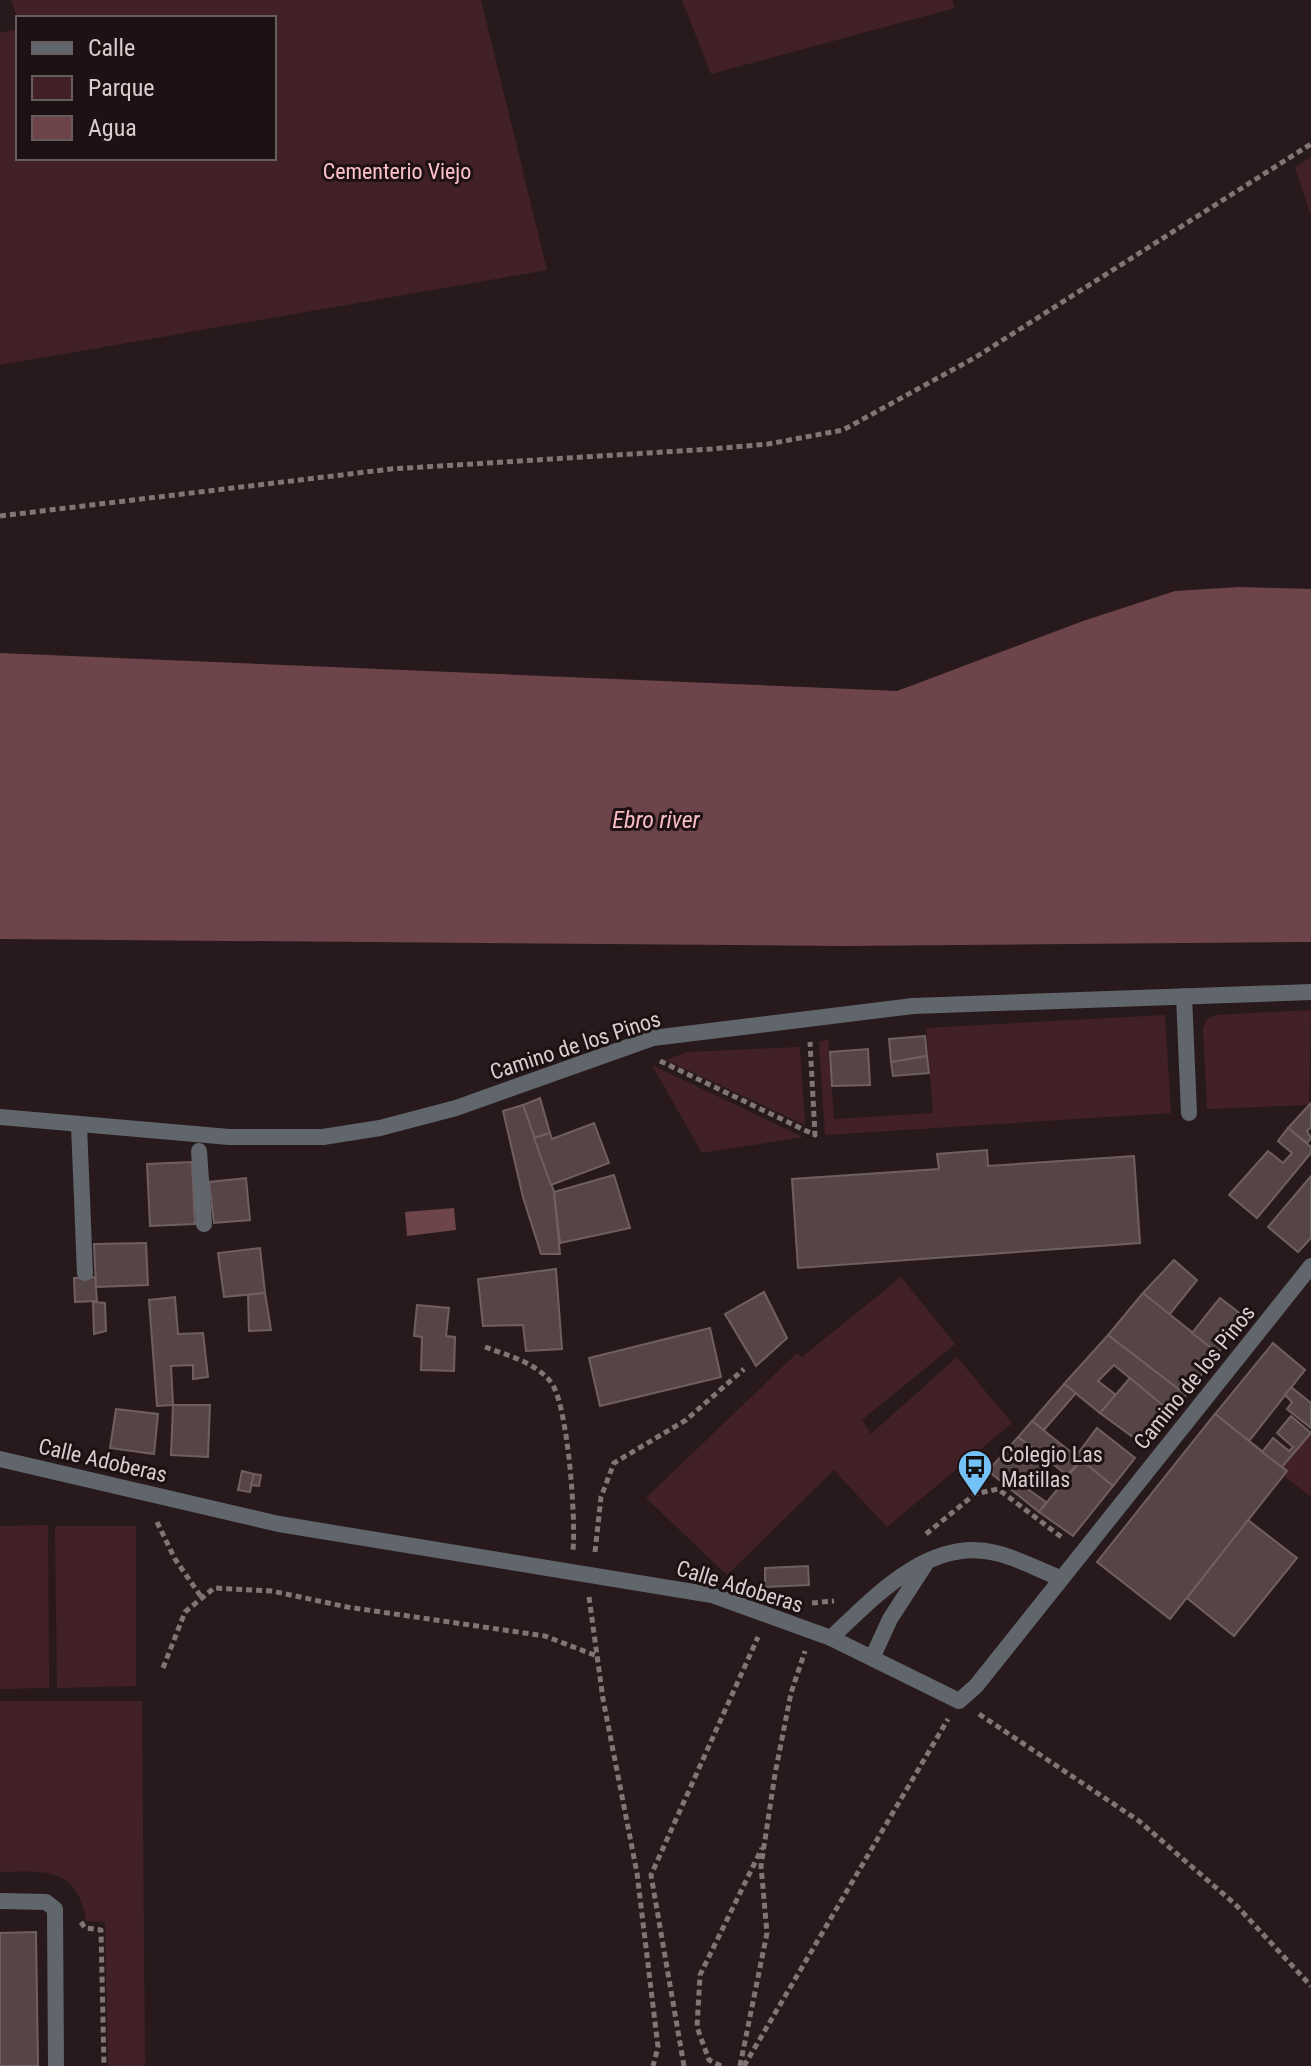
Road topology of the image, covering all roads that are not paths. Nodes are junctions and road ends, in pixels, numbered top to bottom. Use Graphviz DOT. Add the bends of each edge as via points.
graph roads {
  1 [pos="1311,992"];
  2 [pos="1184,996"];
  3 [pos="1189,1113"];
  4 [pos="0,1117"];
  5 [pos="79,1125"];
  6 [pos="199,1151"];
  7 [pos="204,1224"];
  8 [pos="1311,1266"];
  9 [pos="85,1273"];
  10 [pos="0,1459"];
  11 [pos="931,1557"];
  12 [pos="1060,1578"];
  13 [pos="831,1638"];
  14 [pos="873,1656"];
  15 [pos="959,1701"];
  16 [pos="0,1901"];
  17 [pos="56,2066"];
  1 -- 2 [label="street, Camino de los Pinos"];
  2 -- 3 [label="street"];
  2 -- 5 [label="street, Camino de los Pinos" via="913,1006 653,1038 456,1108 323,1137 259,1139"];
  4 -- 5 [label="street, Camino de los Pinos"];
  5 -- 9 [label="street"];
  6 -- 7 [label="street"];
  8 -- 12 [label="street, Camino de los Pinos"];
  10 -- 13 [label="street, Calle Adoberas" via="279,1524 712,1595"];
  11 -- 12 [label="street" via="956,1551 994,1552"];
  11 -- 13 [label="street" via="890,1585"];
  11 -- 14 [label="street" via="890,1619"];
  12 -- 15 [label="street, Camino de los Pinos"];
  13 -- 14 [label="street, Calle Adoberas"];
  14 -- 15 [label="street, Calle Adoberas"];
  16 -- 17 [label="street" via="46,1902 55,1909"];
}
